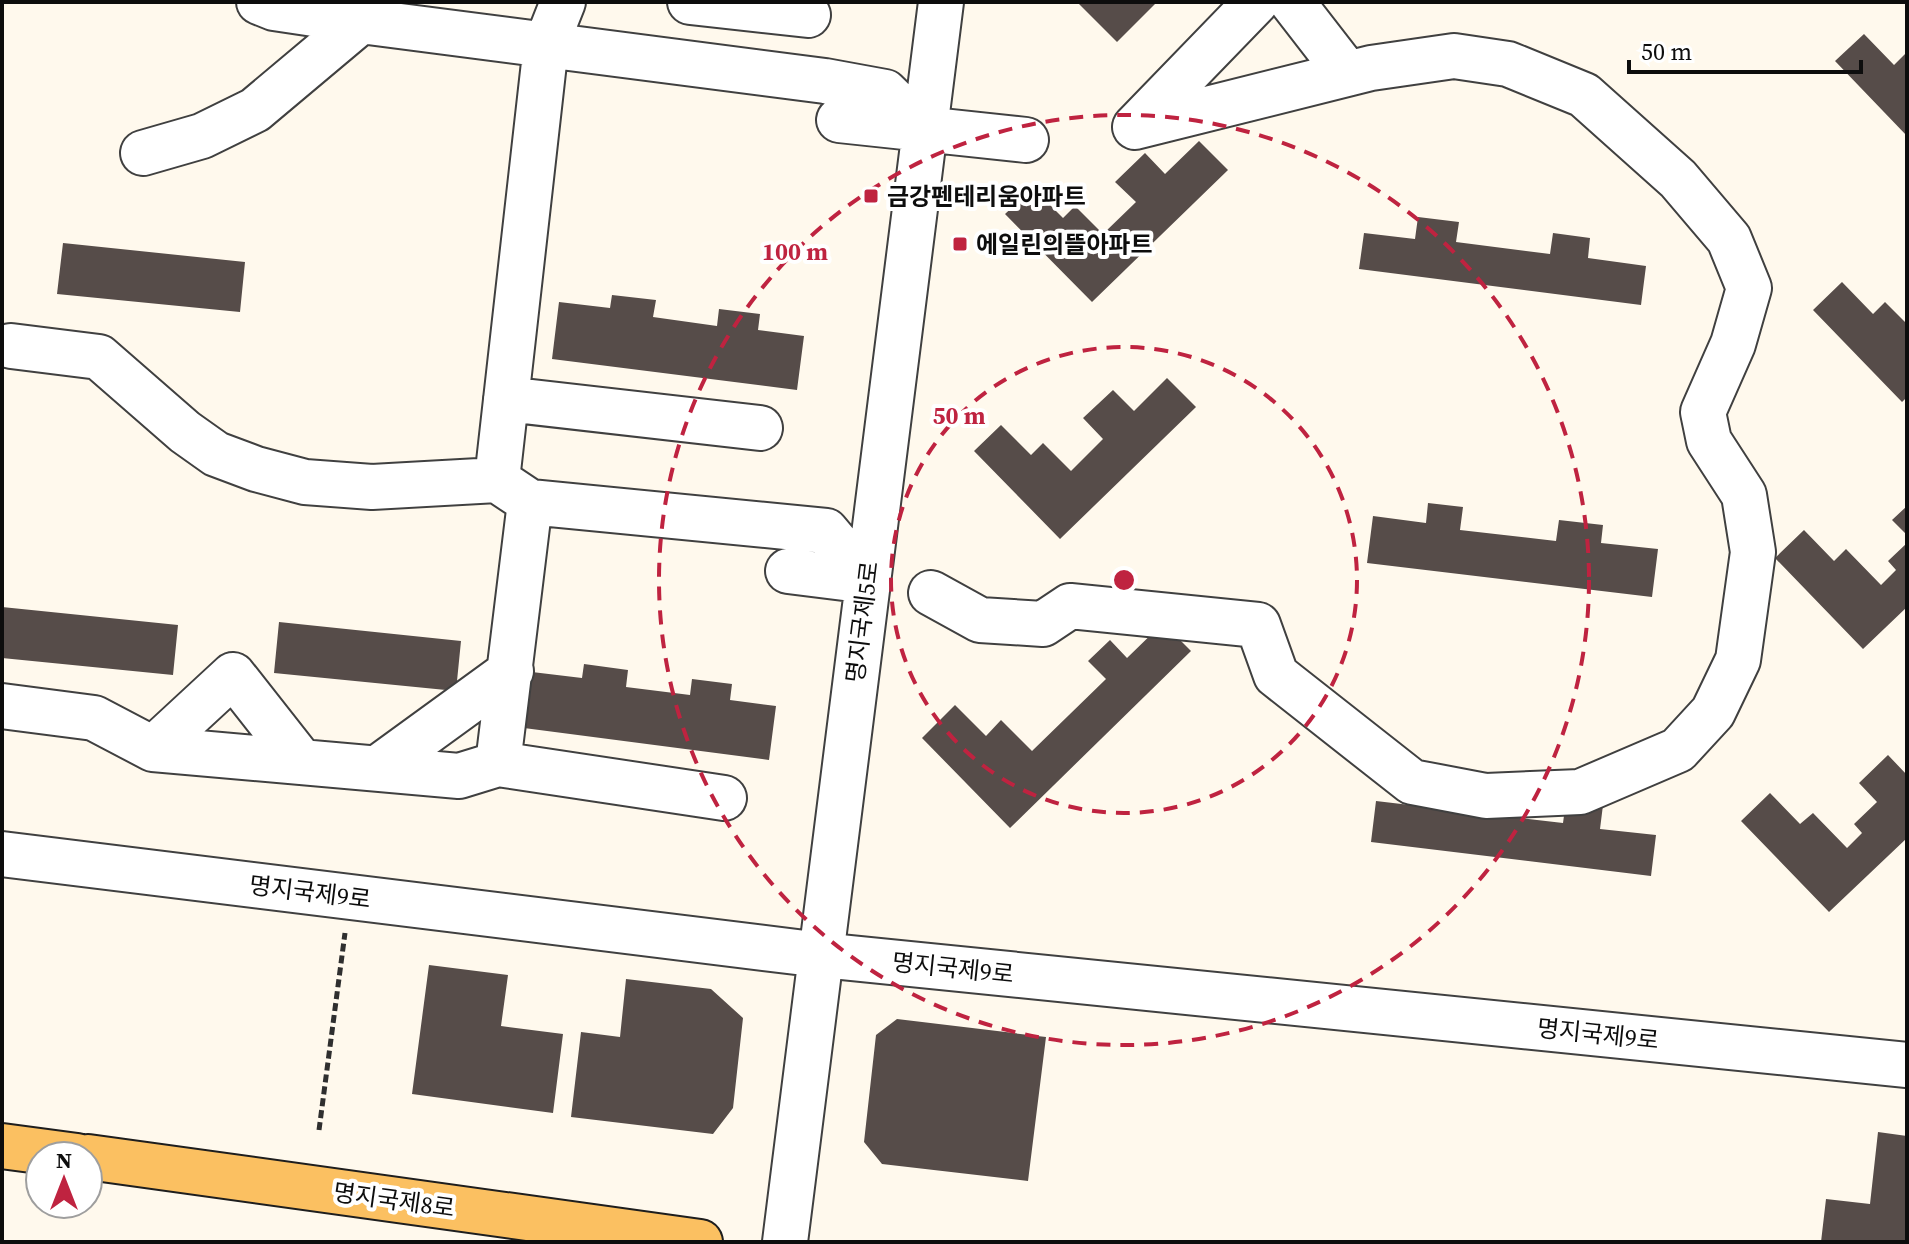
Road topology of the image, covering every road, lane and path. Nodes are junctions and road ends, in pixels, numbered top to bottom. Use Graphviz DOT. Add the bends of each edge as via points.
graph roads {
  1 [pos="259,2"];
  2 [pos="484,2"];
  3 [pos="563,2"];
  4 [pos="690,2"];
  5 [pos="941,2"];
  6 [pos="1256,2"];
  7 [pos="1292,2"];
  8 [pos="808,15"];
  9 [pos="381,17"];
  10 [pos="445,32"];
  11 [pos="546,45"];
  12 [pos="1347,73"];
  13 [pos="839,120"];
  14 [pos="924,130"];
  15 [pos="1026,140"];
  16 [pos="143,153"];
  17 [pos="11,346"];
  18 [pos="506,399"];
  19 [pos="760,428"];
  20 [pos="514,491"];
  21 [pos="874,529"];
  22 [pos="788,571"];
  23 [pos="868,581"];
  24 [pos="924,593"];
  25 [pos="986,601"];
  26 [pos="860,640"];
  27 [pos="511,671"];
  28 [pos="2,706"];
  29 [pos="153,749"];
  30 [pos="300,760"];
  31 [pos="498,764"];
  32 [pos="379,767"];
  33 [pos="724,798"];
  34 [pos="2,854"];
  35 [pos="346,927"];
  36 [pos="821,955"];
  37 [pos="1907,1065"];
  38 [pos="319,1130"];
  39 [pos="2,1146"];
  40 [pos="24,1149"];
  41 [pos="104,1159"];
  42 [pos="700,1242"];
  43 [pos="785,1242"];
  1 -- 9 [label="street" via="274,8"];
  2 -- 10 [label="street"];
  3 -- 11 [label="street"];
  4 -- 8 [label="street"];
  5 -- 14 [label="street, 명지국제5로"];
  6 -- 12 [label="street" via="1135,127"];
  7 -- 12 [label="street"];
  9 -- 10 [label="street"];
  9 -- 16 [label="street" via="255,110 202,136"];
  10 -- 11 [label="street"];
  11 -- 14 [label="street" via="885,92"];
  11 -- 18 [label="street"];
  12 -- 24 [label="street" via="1454,56 1508,64 1584,95 1678,179 1729,239 1749,288 1733,344 1703,412 1709,441 1744,495 1753,552 1738,660 1713,712 1678,750 1580,792 1486,796 1412,782 1276,675 1258,625 1070,606 1043,624 980,620"];
  13 -- 14 [label="street"];
  14 -- 15 [label="street"];
  14 -- 21 [label="street, 명지국제5로"];
  17 -- 20 [label="street" via="99,357 185,432 216,454 256,469 305,482"];
  18 -- 19 [label="street"];
  18 -- 20 [label="street"];
  20 -- 23 [label="street" via="826,531"];
  20 -- 27 [label="street"];
  21 -- 23 [label="street, 명지국제5로"];
  21 -- 24 [label="street" via="887,557"];
  22 -- 23 [label="street"];
  23 -- 26 [label="street, 명지국제5로"];
  24 -- 25 [label="street"];
  24 -- 26 [label="street" via="891,606"];
  26 -- 36 [label="street, 명지국제5로"];
  27 -- 31 [label="street"];
  27 -- 32 [label="street"];
  28 -- 29 [label="street" via="94,718"];
  29 -- 30 [label="street"];
  29 -- 30 [label="street" via="233,675"];
  30 -- 32 [label="street"];
  31 -- 32 [label="street" via="459,776"];
  31 -- 33 [label="street"];
  34 -- 36 [label="street, 명지국제9로"];
  35 -- 38 [label="path"];
  36 -- 37 [label="street, 명지국제9로"];
  36 -- 43 [label="street, 명지국제5로"];
  39 -- 40 [label="main road"];
  41 -- 42 [label="main road, 명지국제8로"];
}
